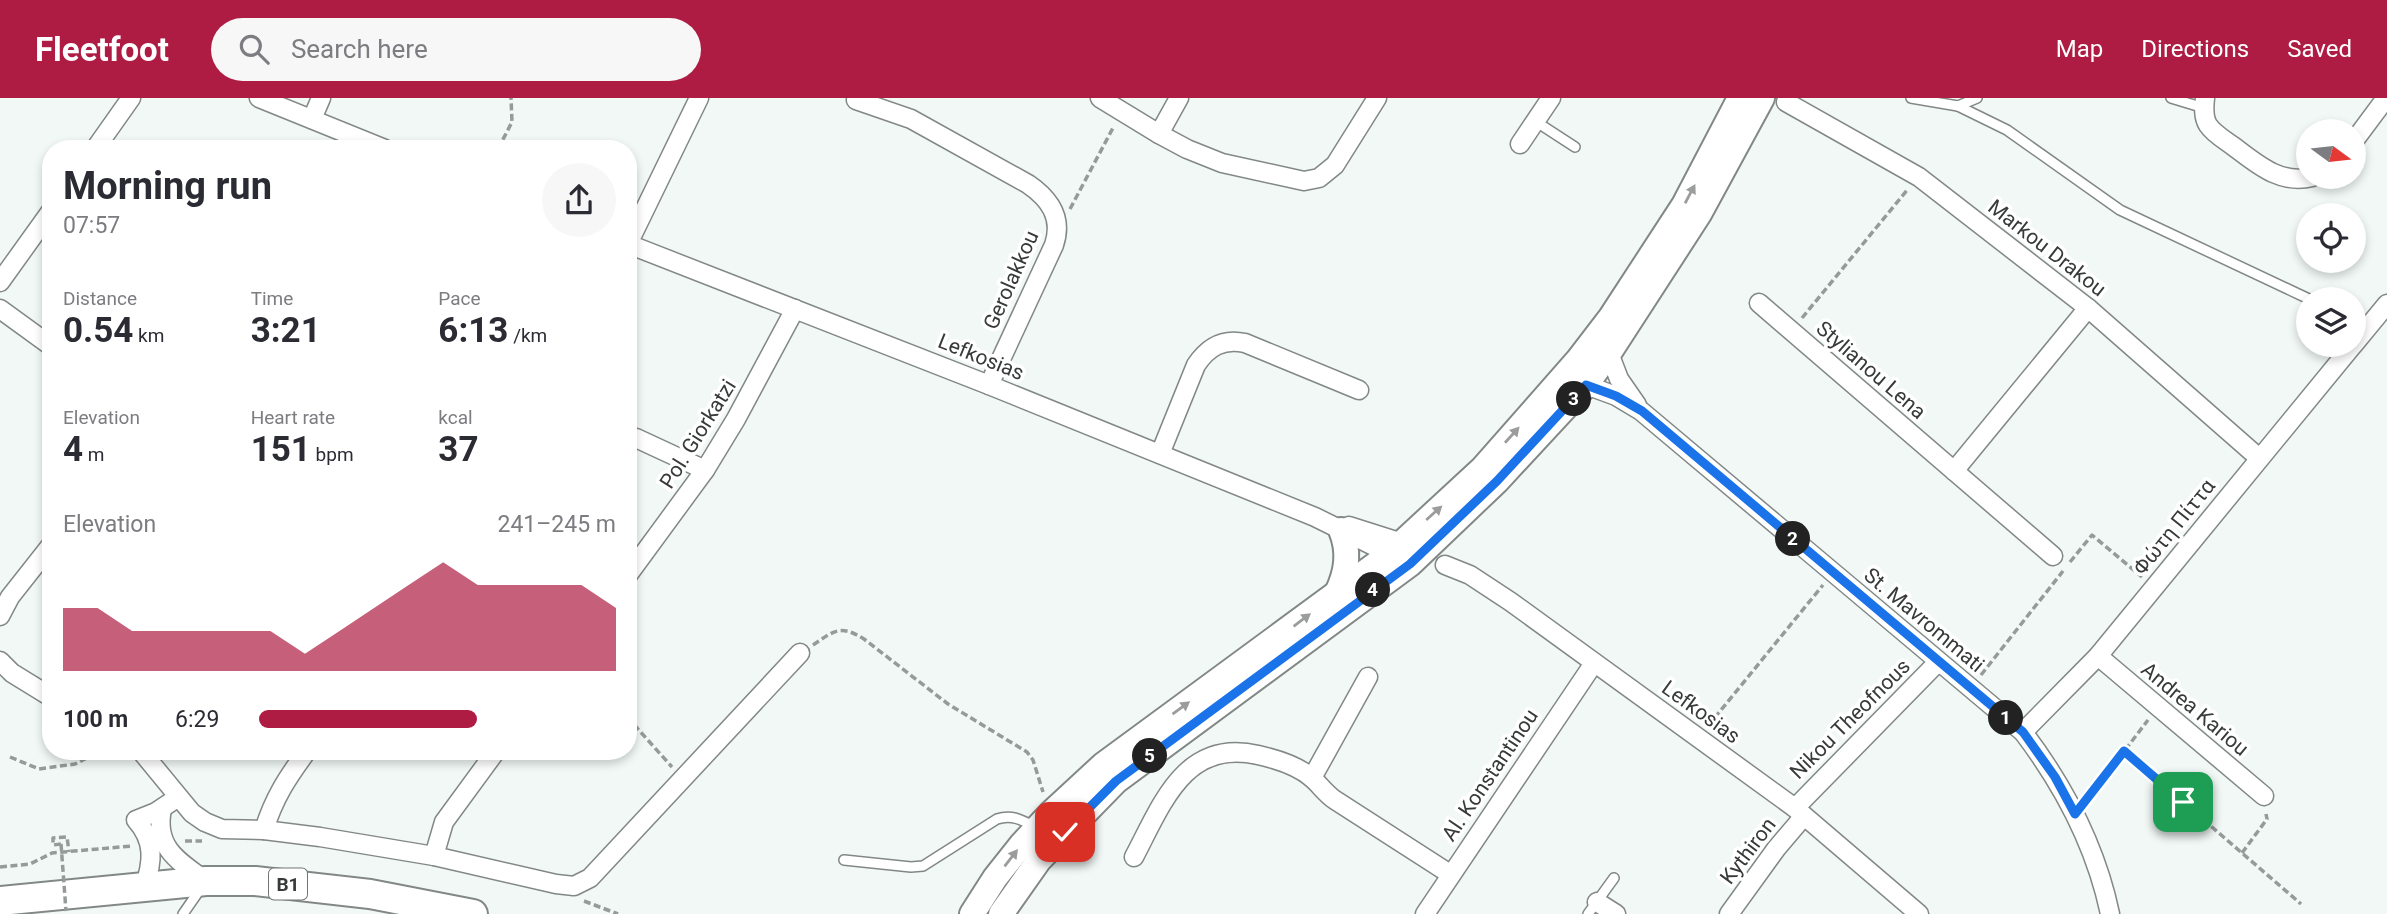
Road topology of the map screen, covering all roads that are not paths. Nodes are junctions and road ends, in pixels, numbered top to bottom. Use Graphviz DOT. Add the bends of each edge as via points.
graph roads {
  1 [pos="131,98"];
  2 [pos="259,98"];
  3 [pos="321,98"];
  4 [pos="699,98"];
  5 [pos="1100,98"];
  6 [pos="1179,98"];
  7 [pos="1377,98"];
  8 [pos="1550,98"];
  9 [pos="1740,98"];
  10 [pos="1762,98"];
  11 [pos="1911,98"];
  12 [pos="1977,98"];
  13 [pos="2171,98"];
  14 [pos="2386,98"];
  15 [pos="856,100"];
  16 [pos="1786,102"];
  17 [pos="2204,103"];
  18 [pos="1958,106"];
  19 [pos="312,118"];
  20 [pos="1535,121"];
  21 [pos="2366,125"];
  22 [pos="1159,134"];
  23 [pos="101,140"];
  24 [pos="347,140"];
  25 [pos="1520,144"];
  26 [pos="1575,147"];
  27 [pos="2296,179"];
  28 [pos="42,224"];
  29 [pos="637,225"];
  30 [pos="637,248"];
  31 [pos="0,282"];
  32 [pos="2296,293"];
  33 [pos="1759,303"];
  34 [pos="2387,304"];
  35 [pos="2088,308"];
  36 [pos="0,309"];
  37 [pos="795,309"];
  38 [pos="2366,320"];
  39 [pos="42,339"];
  40 [pos="1609,353"];
  41 [pos="2342,357"];
  42 [pos="989,384"];
  43 [pos="1586,385"];
  44 [pos="1359,390"];
  45 [pos="1642,411"];
  46 [pos="637,438"];
  47 [pos="1160,454"];
  48 [pos="2259,458"];
  49 [pos="705,470"];
  50 [pos="1954,471"];
  51 [pos="1315,517"];
  52 [pos="1341,530"];
  53 [pos="1407,552"];
  54 [pos="42,556"];
  55 [pos="2053,556"];
  56 [pos="637,563"];
  57 [pos="1445,565"];
  58 [pos="1337,593"];
  59 [pos="0,616"];
  60 [pos="800,653"];
  61 [pos="2098,656"];
  62 [pos="0,661"];
  63 [pos="1938,662"];
  64 [pos="1594,663"];
  65 [pos="1368,677"];
  66 [pos="42,691"];
  67 [pos="2023,732"];
  68 [pos="149,760"];
  69 [pos="300,760"];
  70 [pos="489,760"];
  71 [pos="1312,778"];
  72 [pos="2264,796"];
  73 [pos="177,799"];
  74 [pos="162,809"];
  75 [pos="1800,812"];
  76 [pos="1044,821"];
  77 [pos="264,830"];
  78 [pos="434,856"];
  79 [pos="1134,857"];
  80 [pos="844,860"];
  81 [pos="1450,874"];
  82 [pos="1614,878"];
  83 [pos="206,881"];
  84 [pos="144,888"];
  85 [pos="370,894"];
  86 [pos="0,901"];
  87 [pos="1593,908"];
  88 [pos="183,914"];
  89 [pos="389,914"];
  90 [pos="473,914"];
  91 [pos="972,914"];
  92 [pos="1001,914"];
  93 [pos="1425,914"];
  94 [pos="1616,914"];
  95 [pos="1729,914"];
  96 [pos="1919,914"];
  97 [pos="2110,914"];
  1 -- 23 [label="street"];
  2 -- 19 [label="street"];
  3 -- 19 [label="street"];
  4 -- 29 [label="street"];
  5 -- 22 [label="street"];
  6 -- 22 [label="street"];
  7 -- 22 [label="street" via="1335,165 1313,181 1222,163"];
  8 -- 20 [label="street"];
  53 -- 9 [label="main road, one-way" via="1611,317 1684,205"];
  10 -- 40 [label="main road" via="1699,214"];
  11 -- 18 [label="lane"];
  12 -- 18 [label="lane"];
  13 -- 17 [label="lane"];
  14 -- 21 [label="street"];
  15 -- 42 [label="street, Gerolakkou" via="911,119 1028,184 1047,200 1056,216 1054,245"];
  16 -- 35 [label="street, Markou Drakou" via="1919,177"];
  17 -- 27 [label="street" via="2206,120 2214,132 2262,168"];
  18 -- 32 [label="lane" via="2007,130 2120,210"];
  19 -- 24 [label="street"];
  20 -- 25 [label="street"];
  20 -- 26 [label="lane"];
  28 -- 31 [label="street"];
  30 -- 37 [label="street, Lefkosias"];
  33 -- 50 [label="street, Stylianou Lena"];
  34 -- 38 [label="street, Φώτη Πίττα"];
  35 -- 48 [label="street, Markou Drakou"];
  35 -- 50 [label="street"];
  36 -- 39 [label="street"];
  37 -- 42 [label="street, Lefkosias"];
  37 -- 49 [label="street, Pol. Giorkatzi"];
  40 -- 43 [label="main road"];
  40 -- 45 [label="street, St. Mavrommati" via="1619,379"];
  41 -- 48 [label="street, Φώτη Πίττα"];
  42 -- 47 [label="street, Lefkosias"];
  43 -- 45 [label="street, St. Mavrommati"];
  43 -- 53 [label="main road" via="1497,481"];
  44 -- 47 [label="street" via="1245,343 1217,344 1196,365"];
  45 -- 63 [label="street, St. Mavrommati"];
  46 -- 49 [label="street"];
  47 -- 51 [label="street, Lefkosias"];
  48 -- 61 [label="street, Φώτη Πίττα"];
  49 -- 56 [label="street, Pol. Giorkatzi"];
  50 -- 55 [label="street, Stylianou Lena"];
  51 -- 52 [label="street, Lefkosias"];
  51 -- 53 [label="street, Lefkosias" via="1371,531"];
  52 -- 53 [label="street, Lefkosias"];
  52 -- 58 [label="main road" via="1347,557"];
  53 -- 58 [label="main road"];
  53 -- 92 [label="main road" via="1116,781 1039,860"];
  54 -- 59 [label="street"];
  57 -- 64 [label="street, Lefkosias" via="1470,575"];
  76 -- 58 [label="main road, one-way" via="1103,765"];
  60 -- 78 [label="street" via="590,878 574,886 556,884"];
  61 -- 67 [label="street, Φώτη Πίττα"];
  61 -- 72 [label="street, Andrea Kariou"];
  62 -- 66 [label="street"];
  63 -- 67 [label="street, St. Mavrommati"];
  63 -- 75 [label="street, Nikou Theofnous"];
  64 -- 75 [label="street, Lefkosias"];
  64 -- 81 [label="street, Al. Konstantinou"];
  65 -- 71 [label="street"];
  67 -- 97 [label="street, St. Mavrommati" via="2075,814 2097,866"];
  68 -- 73 [label="street"];
  69 -- 77 [label="street" via="283,783"];
  70 -- 78 [label="street" via="444,822"];
  71 -- 79 [label="street" via="1282,761 1252,753 1227,751 1208,756 1168,793"];
  71 -- 81 [label="street" via="1335,800"];
  73 -- 74 [label="street"];
  73 -- 77 [label="street" via="212,826"];
  74 -- 83 [label="street" via="159,828 163,842"];
  74 -- 84 [label="street" via="135,820 146,833 152,857"];
  75 -- 95 [label="street, Kythiron"];
  75 -- 96 [label="street, Lefkosias"];
  76 -- 80 [label="lane" via="997,819 916,867"];
  91 -- 76 [label="main road, one-way" via="995,878"];
  77 -- 78 [label="street"];
  81 -- 93 [label="street, Al. Konstantinou"];
  82 -- 87 [label="lane"];
  83 -- 84 [label="main road, B1"];
  83 -- 85 [label="main road, B1" via="267,882"];
  83 -- 88 [label="lane"];
  84 -- 86 [label="main road, B1"];
  85 -- 89 [label="street"];
  85 -- 90 [label="main road, B1"];
  87 -- 94 [label="street"];
}
